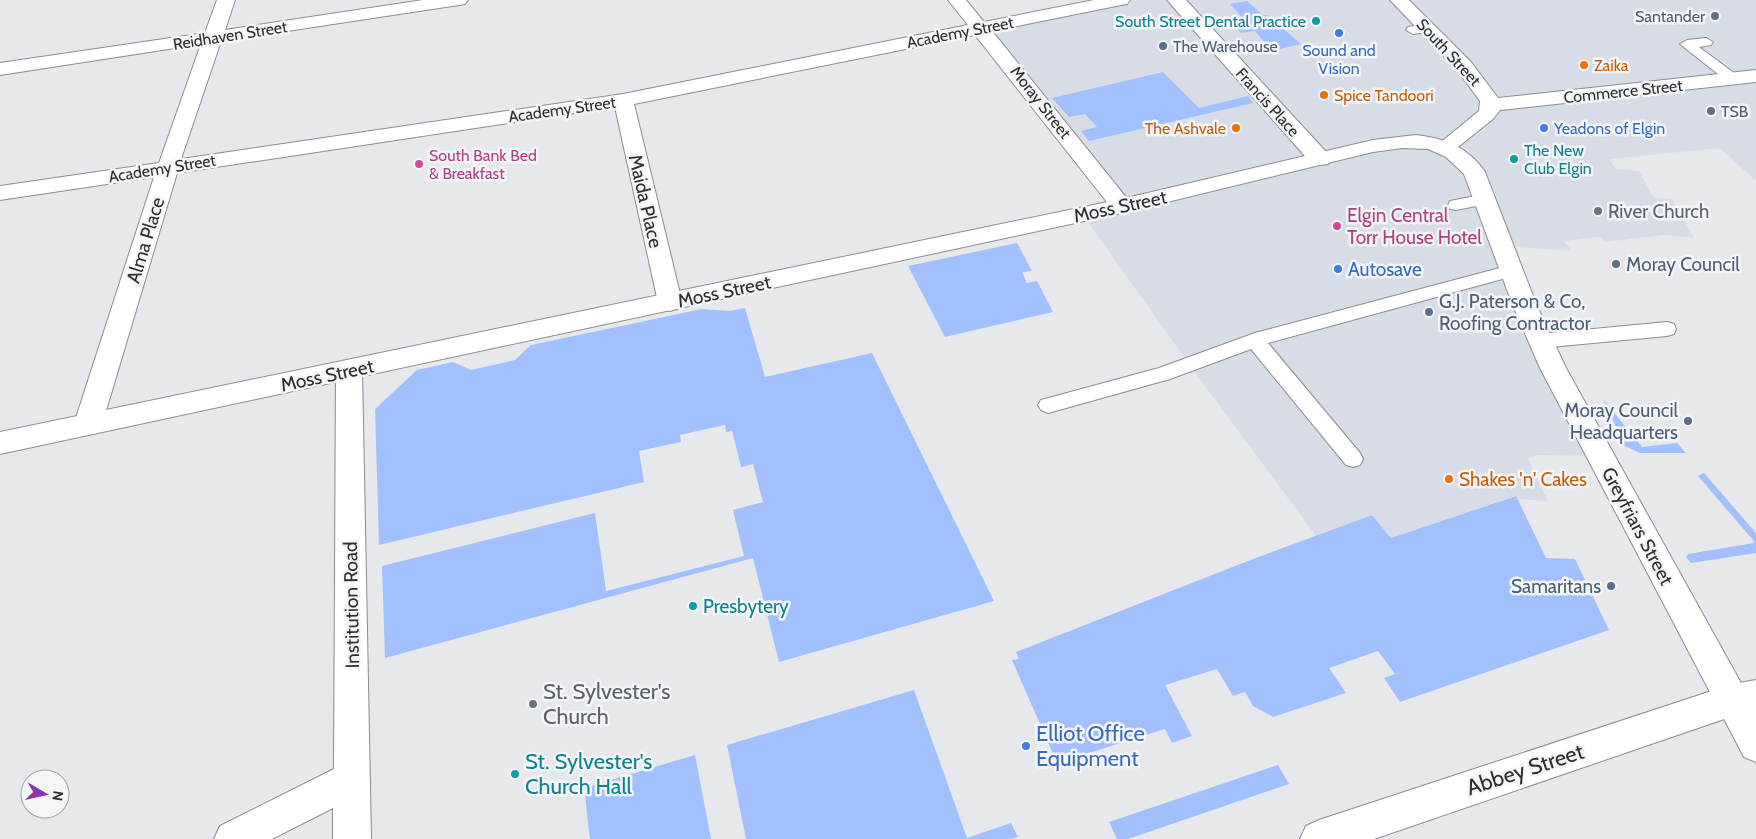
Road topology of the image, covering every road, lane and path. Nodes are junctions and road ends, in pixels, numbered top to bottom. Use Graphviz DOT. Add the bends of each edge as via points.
graph roads {
  1 [pos="226,0"];
  2 [pos="459,0"];
  3 [pos="958,0"];
  4 [pos="1120,0"];
  5 [pos="1176,0"];
  6 [pos="1399,0"];
  7 [pos="981,27"];
  8 [pos="212,37"];
  9 [pos="1706,42"];
  10 [pos="0,69"];
  11 [pos="1756,76"];
  12 [pos="1733,79"];
  13 [pos="623,100"];
  14 [pos="1490,105"];
  15 [pos="1446,147"];
  16 [pos="1320,159"];
  17 [pos="168,166"];
  18 [pos="0,193"];
  19 [pos="1485,199"];
  20 [pos="1456,205"];
  21 [pos="1122,206"];
  22 [pos="1511,271"];
  23 [pos="670,302"];
  24 [pos="1666,329"];
  25 [pos="1255,340"];
  26 [pos="1540,341"];
  27 [pos="349,370"];
  28 [pos="1048,405"];
  29 [pos="88,424"];
  30 [pos="0,443"];
  31 [pos="1353,459"];
  32 [pos="1744,698"];
  33 [pos="1756,745"];
  34 [pos="352,779"];
  35 [pos="232,839"];
  36 [pos="352,839"];
  37 [pos="1318,839"];
  1 -- 8 [label="street, Alma Place"];
  2 -- 8 [label="street, Reidhaven Street"];
  3 -- 7 [label="street, Moray Street"];
  4 -- 7 [label="street, Academy Street"];
  5 -- 16 [label="street, Francis Place"];
  6 -- 14 [label="street, South Street" via="1420,29 1483,88"];
  7 -- 13 [label="street, Academy Street"];
  7 -- 21 [label="street, Moray Street"];
  8 -- 10 [label="street, Reidhaven Street"];
  8 -- 17 [label="street, Alma Place"];
  9 -- 12 [label="lane" via="1687,44"];
  11 -- 12 [label="street, Commerce Street"];
  12 -- 14 [label="street, Commerce Street"];
  13 -- 17 [label="street, Academy Street"];
  13 -- 23 [label="street, Maida Place"];
  14 -- 15 [label="street, South Street" via="1486,116"];
  15 -- 16 [label="street, Moss Street" via="1423,141 1398,142"];
  15 -- 19 [label="street, Greyfriars Street" via="1470,166"];
  16 -- 21 [label="street, Moss Street"];
  17 -- 18 [label="street, Academy Street"];
  17 -- 29 [label="street, Alma Place"];
  19 -- 20 [label="lane"];
  19 -- 22 [label="street, Greyfriars Street"];
  21 -- 23 [label="street, Moss Street"];
  22 -- 25 [label="lane"];
  22 -- 26 [label="street, Greyfriars Street"];
  23 -- 27 [label="street, Moss Street"];
  24 -- 26 [label="lane"];
  25 -- 28 [label="lane" via="1163,374"];
  25 -- 31 [label="lane"];
  26 -- 32 [label="street, Greyfriars Street"];
  27 -- 29 [label="street, Moss Street"];
  27 -- 34 [label="street, Institution Road"];
  29 -- 30 [label="street, Moss Street"];
  32 -- 33 [label="street, Greyfriars Street"];
  32 -- 37 [label="street, Abbey Street"];
  34 -- 35 [label="street"];
  34 -- 36 [label="street, Institution Road"];
}
